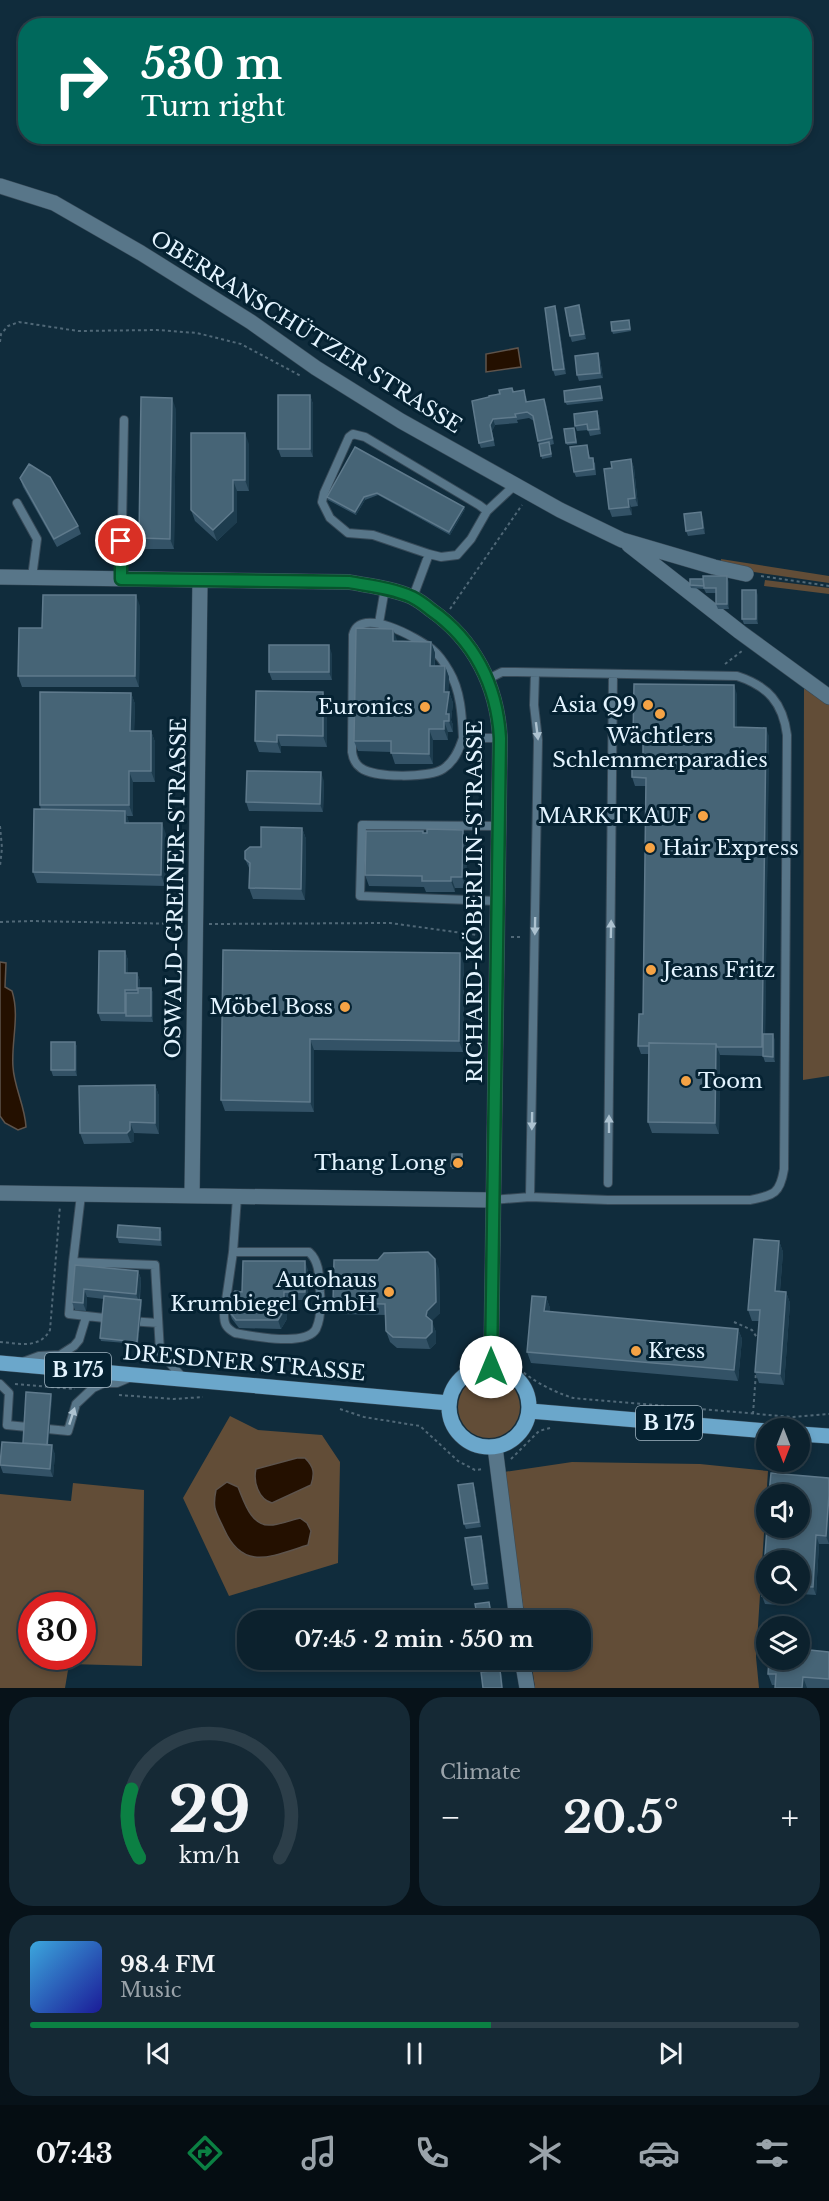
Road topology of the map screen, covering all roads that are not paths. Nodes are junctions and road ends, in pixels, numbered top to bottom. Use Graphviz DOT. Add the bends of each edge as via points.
graph roads {
  1 [pos="0,186"];
  2 [pos="124,420"];
  3 [pos="516,484"];
  4 [pos="17,503"];
  5 [pos="487,511"];
  6 [pos="622,540"];
  7 [pos="429,554"];
  8 [pos="746,574"];
  9 [pos="0,577"];
  10 [pos="32,577"];
  11 [pos="121,579"];
  12 [pos="201,581"];
  13 [pos="385,588"];
  14 [pos="413,597"];
  15 [pos="379,623"];
  16 [pos="535,673"];
  17 [pos="613,674"];
  18 [pos="488,679"];
  19 [pos="829,697"];
  20 [pos="463,738"];
  21 [pos="500,738"];
  22 [pos="498,826"];
  23 [pos="497,901"];
  24 [pos="608,1183"];
  25 [pos="0,1193"];
  26 [pos="81,1195"];
  27 [pos="192,1196"];
  28 [pos="237,1197"];
  29 [pos="530,1197"];
  30 [pos="492,1200"];
  31 [pos="233,1252"];
  32 [pos="73,1262"];
  33 [pos="86,1317"];
  34 [pos="158,1323"];
  35 [pos="0,1363"];
  36 [pos="17,1364"];
  37 [pos="491,1367"];
  38 [pos="138,1375"];
  39 [pos="184,1379"];
  40 [pos="0,1384"];
  41 [pos="449,1403"];
  42 [pos="530,1411"];
  43 [pos="756,1430"];
  44 [pos="810,1435"];
  45 [pos="829,1436"];
  46 [pos="495,1447"];
  47 [pos="516,1610"];
  48 [pos="524,1670"];
  49 [pos="527,1688"];
  1 -- 3 [label="street, OBERRANSCHÜTZER STRASSE" via="54,203 132,247 400,421"];
  2 -- 11 [label="lane"];
  3 -- 5 [label="lane"];
  3 -- 6 [label="street, OBERRANSCHÜTZER STRASSE"];
  4 -- 10 [label="lane" via="37,539"];
  5 -- 7 [label="lane" via="458,555"];
  5 -- 7 [label="lane" via="365,437 350,436 324,493 322,502 330,518 348,533 373,535"];
  6 -- 8 [label="street, OBERRANSCHÜTZER STRASSE"];
  6 -- 19 [label="street"];
  7 -- 14 [label="lane"];
  9 -- 10 [label="street, RICHARD-KÖBERLIN-STRASSE"];
  10 -- 11 [label="street, RICHARD-KÖBERLIN-STRASSE"];
  11 -- 12 [label="street, RICHARD-KÖBERLIN-STRASSE"];
  12 -- 13 [label="street, RICHARD-KÖBERLIN-STRASSE" via="349,582"];
  12 -- 27 [label="street, OSWALD-GREINER-STRASSE"];
  13 -- 14 [label="street, RICHARD-KÖBERLIN-STRASSE"];
  13 -- 15 [label="lane"];
  14 -- 18 [label="street, RICHARD-KÖBERLIN-STRASSE" via="457,631"];
  15 -- 20 [label="lane" via="429,647 449,670 460,703"];
  15 -- 20 [label="lane" via="359,624 353,635 352,752 357,765 378,775 435,773 456,756"];
  16 -- 17 [label="lane"];
  16 -- 18 [label="lane" via="502,672"];
  16 -- 29 [label="lane, one-way" via="538,740"];
  24 -- 17 [label="lane, one-way"];
  17 -- 29 [label="lane" via="737,676 760,686 785,716 784,1169 781,1186 770,1196 750,1200"];
  18 -- 21 [label="street, RICHARD-KÖBERLIN-STRASSE"];
  20 -- 21 [label="lane"];
  21 -- 22 [label="street, RICHARD-KÖBERLIN-STRASSE"];
  22 -- 23 [label="street, RICHARD-KÖBERLIN-STRASSE"];
  22 -- 23 [label="lane" via="362,825 360,896"];
  23 -- 30 [label="street, RICHARD-KÖBERLIN-STRASSE"];
  25 -- 26 [label="street"];
  26 -- 27 [label="street"];
  26 -- 32 [label="lane"];
  27 -- 28 [label="street"];
  28 -- 30 [label="street"];
  28 -- 31 [label="lane"];
  29 -- 30 [label="lane"];
  30 -- 37 [label="street, RICHARD-KÖBERLIN-STRASSE"];
  31 -- 31 [label="lane" via="309,1252 318,1269 320,1298 315,1330 296,1339 235,1334 227,1329 224,1314"];
  32 -- 33 [label="lane" via="69,1314"];
  32 -- 34 [label="lane" via="155,1266"];
  33 -- 34 [label="lane"];
  33 -- 36 [label="lane" via="74,1347 60,1355 39,1356"];
  34 -- 39 [label="lane" via="160,1352"];
  35 -- 36 [label="main road, DRESDNER STRASSE / B 175"];
  36 -- 38 [label="main road, DRESDNER STRASSE / B 175"];
  37 -- 41 [label="main road" via="462,1377"];
  37 -- 42 [label="main road" via="516,1377 526,1392"];
  38 -- 39 [label="main road, DRESDNER STRASSE / B 175"];
  40 -- 38 [label="lane, one-way" via="9,1392 8,1425 68,1431 76,1404 90,1391 104,1383"];
  39 -- 41 [label="main road, DRESDNER STRASSE / B 175"];
  41 -- 46 [label="main road" via="455,1429 463,1438 473,1444"];
  42 -- 43 [label="main road, B 175"];
  42 -- 46 [label="main road" via="519,1434"];
  44 -- 45 [label="main road"];
  46 -- 47 [label="street"];
  48 -- 49 [label="street"];
}
